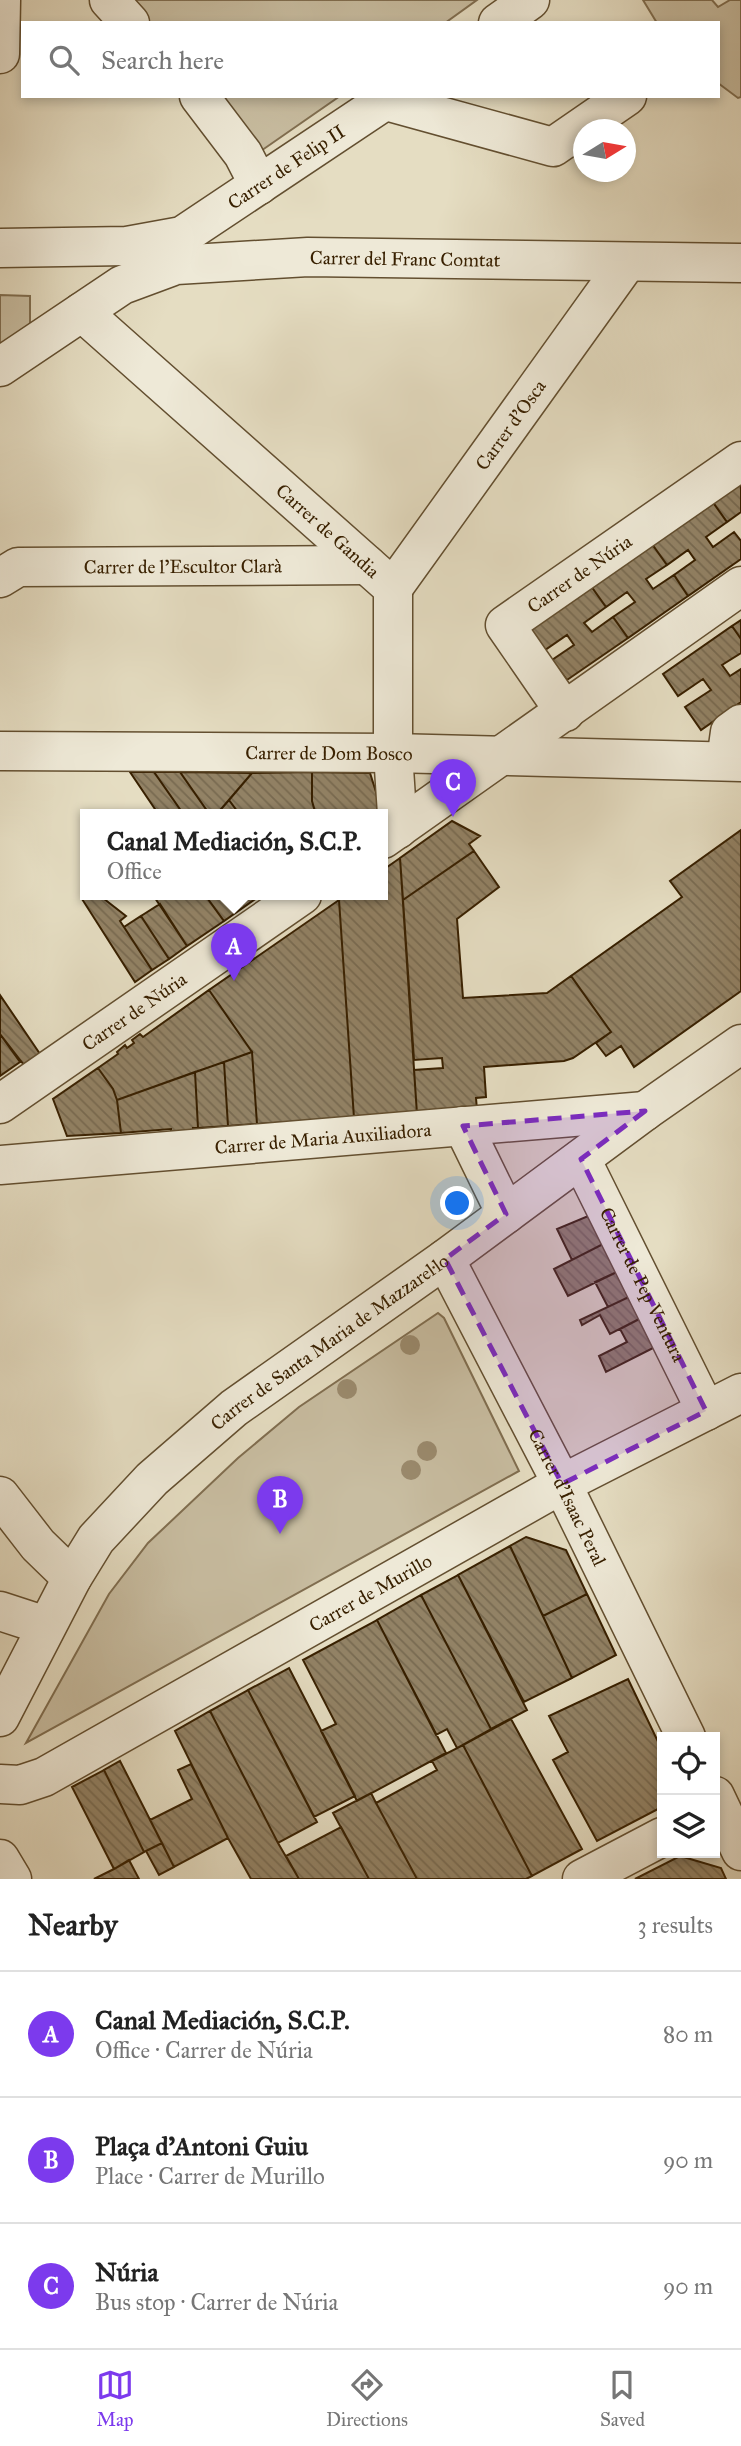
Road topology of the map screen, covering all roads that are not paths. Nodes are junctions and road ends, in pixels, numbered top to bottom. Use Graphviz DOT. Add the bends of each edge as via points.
graph roads {
  1 [pos="1,0"];
  2 [pos="109,0"];
  3 [pos="530,0"];
  4 [pos="128,21"];
  5 [pos="501,21"];
  6 [pos="0,54"];
  7 [pos="201,98"];
  8 [pos="389,98"];
  9 [pos="624,98"];
  10 [pos="259,186"];
  11 [pos="0,248"];
  12 [pos="626,262"];
  13 [pos="741,263"];
  14 [pos="82,312"];
  15 [pos="0,367"];
  16 [pos="741,461"];
  17 [pos="380,576"];
  18 [pos="0,578"];
  19 [pos="741,586"];
  20 [pos="565,712"];
  21 [pos="741,724"];
  22 [pos="0,751"];
  23 [pos="393,753"];
  24 [pos="502,757"];
  25 [pos="733,762"];
  26 [pos="390,834"];
  27 [pos="295,900"];
  28 [pos="741,1044"];
  29 [pos="0,1104"];
  30 [pos="645,1111"];
  31 [pos="463,1126"];
  32 [pos="581,1159"];
  33 [pos="0,1165"];
  34 [pos="506,1213"];
  35 [pos="445,1259"];
  36 [pos="741,1393"];
  37 [pos="706,1410"];
  38 [pos="562,1483"];
  39 [pos="0,1496"];
  40 [pos="72,1578"];
  41 [pos="0,1611"];
  42 [pos="46,1626"];
  43 [pos="0,1717"];
  44 [pos="684,1732"];
  45 [pos="0,1784"];
  46 [pos="723,1802"];
  47 [pos="657,1841"];
  48 [pos="741,1851"];
  49 [pos="0,1859"];
  50 [pos="12,1879"];
  51 [pos="582,1879"];
  1 -- 6 [label="street"];
  2 -- 4 [label="street"];
  3 -- 5 [label="street"];
  7 -- 10 [label="street" via="243,153"];
  8 -- 9 [label="street" via="553,147"];
  8 -- 10 [label="street, Carrer de Felip II"];
  10 -- 11 [label="street, Carrer de Felip II" via="181,236 127,246"];
  12 -- 13 [label="street, Carrer del Franc Comtat"];
  12 -- 14 [label="street, Carrer del Franc Comtat" via="308,257 176,265 122,285"];
  12 -- 17 [label="street, Carrer d'Osca"];
  14 -- 15 [label="street"];
  14 -- 17 [label="street, Carrer de Gandia"];
  16 -- 20 [label="street, Carrer de Núria" via="505,625"];
  17 -- 18 [label="street, Carrer de l'Escultor Clarà" via="18,567"];
  17 -- 23 [label="street, Carrer de Gandia"];
  19 -- 20 [label="street"];
  20 -- 24 [label="street"];
  21 -- 25 [label="street" via="730,732"];
  22 -- 23 [label="street, Carrer de Dom Bosco"];
  23 -- 24 [label="street, Carrer de Dom Bosco"];
  23 -- 26 [label="street, Carrer de Gandia"];
  24 -- 25 [label="street, Carrer de Dom Bosco"];
  24 -- 26 [label="street"];
  27 -- 29 [label="street, Carrer de Núria"];
  28 -- 30 [label="street, Carrer de Santa Maria de Mazzarel·lo"];
  30 -- 31 [label="street, Carrer de Maria Auxiliadora"];
  30 -- 32 [label="street, Carrer de Santa Maria de Mazzarel·lo"];
  31 -- 33 [label="street, Carrer de Maria Auxiliadora"];
  31 -- 34 [label="street"];
  32 -- 34 [label="street, Carrer de Santa Maria de Mazzarel·lo"];
  32 -- 37 [label="street, Carrer de Pep Ventura"];
  34 -- 35 [label="street, Carrer de Santa Maria de Mazzarel·lo"];
  35 -- 38 [label="street, Carrer d'Isaac Peral"];
  35 -- 40 [label="street, Carrer de Santa Maria de Mazzarel·lo" via="234,1408 152,1479 96,1539"];
  36 -- 37 [label="street, Carrer de Murillo"];
  37 -- 38 [label="street, Carrer de Murillo"];
  38 -- 44 [label="street, Carrer d'Isaac Peral"];
  38 -- 45 [label="street, Carrer de Murillo" via="44,1777 20,1785"];
  39 -- 40 [label="street" via="38,1545"];
  40 -- 42 [label="street, Carrer de Santa Maria de Mazzarel·lo"];
  41 -- 42 [label="street"];
  42 -- 43 [label="street, Carrer de Santa Maria de Mazzarel·lo"];
  46 -- 48 [label="street"];
  47 -- 51 [label="street"];
  49 -- 50 [label="street"];
}
